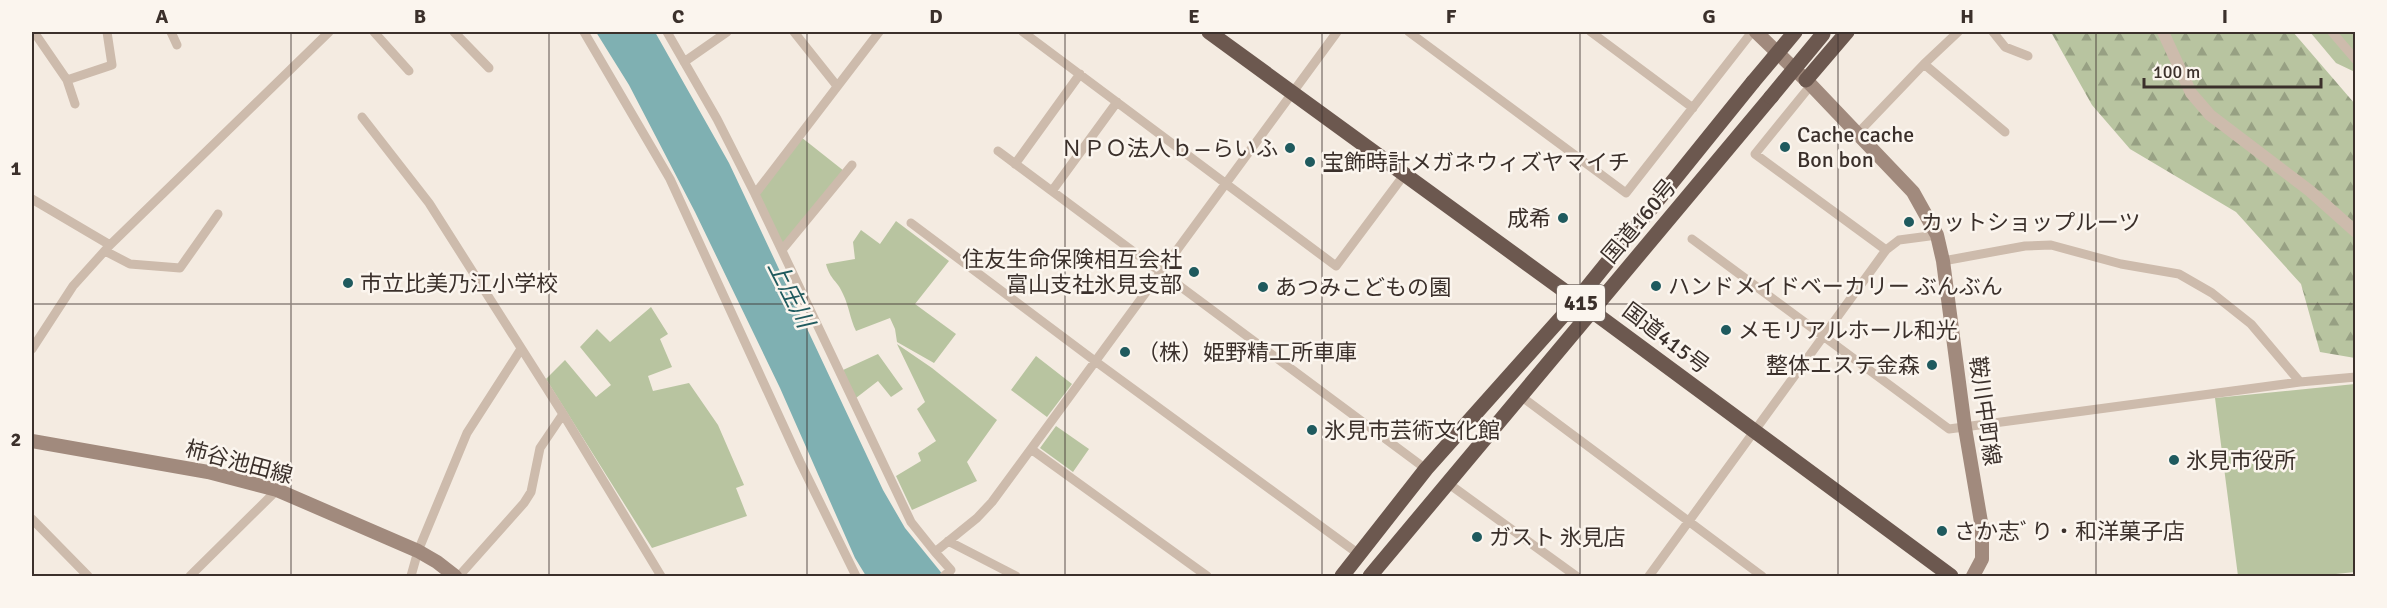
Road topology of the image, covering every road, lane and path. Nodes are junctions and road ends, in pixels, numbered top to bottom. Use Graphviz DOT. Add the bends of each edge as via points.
graph roads {
  1 [pos="34,32"];
  2 [pos="107,32"];
  3 [pos="171,32"];
  4 [pos="329,32"];
  5 [pos="374,32"];
  6 [pos="453,32"];
  7 [pos="584,32"];
  8 [pos="667,32"];
  9 [pos="727,32"];
  10 [pos="794,32"];
  11 [pos="879,32"];
  12 [pos="1023,32"];
  13 [pos="1209,32"];
  14 [pos="1337,32"];
  15 [pos="1409,32"];
  16 [pos="1591,32"];
  17 [pos="1752,32"];
  18 [pos="1756,32"];
  19 [pos="1795,32"];
  20 [pos="1847,32"];
  21 [pos="1958,32"];
  22 [pos="1993,32"];
  23 [pos="2163,32"];
  24 [pos="2332,32"];
  25 [pos="1824,33"];
  26 [pos="177,45"];
  27 [pos="2028,56"];
  28 [pos="2355,60"];
  29 [pos="684,62"];
  30 [pos="1924,64"];
  31 [pos="489,68"];
  32 [pos="408,71"];
  33 [pos="1080,74"];
  34 [pos="67,80"];
  35 [pos="1809,82"];
  36 [pos="837,86"];
  37 [pos="1292,94"];
  38 [pos="1117,102"];
  39 [pos="75,104"];
  40 [pos="1693,108"];
  41 [pos="362,117"];
  42 [pos="2005,132"];
  43 [pos="1858,133"];
  44 [pos="998,152"];
  45 [pos="1015,164"];
  46 [pos="852,165"];
  47 [pos="1404,175"];
  48 [pos="1226,184"];
  49 [pos="1052,191"];
  50 [pos="754,194"];
  51 [pos="32,199"];
  52 [pos="218,214"];
  53 [pos="911,223"];
  54 [pos="2355,232"];
  55 [pos="1937,235"];
  56 [pos="1692,239"];
  57 [pos="107,248"];
  58 [pos="782,250"];
  59 [pos="1887,250"];
  60 [pos="1943,261"];
  61 [pos="1161,272"];
  62 [pos="1577,300"];
  63 [pos="1593,312"];
  64 [pos="1824,335"];
  65 [pos="32,349"];
  66 [pos="521,349"];
  67 [pos="1095,361"];
  68 [pos="2355,377"];
  69 [pos="2300,382"];
  70 [pos="1522,397"];
  71 [pos="563,414"];
  72 [pos="1965,428"];
  73 [pos="1753,431"];
  74 [pos="32,441"];
  75 [pos="1031,449"];
  76 [pos="1426,469"];
  77 [pos="1449,484"];
  78 [pos="277,490"];
  79 [pos="32,519"];
  80 [pos="1688,522"];
  81 [pos="948,542"];
  82 [pos="418,550"];
  83 [pos="935,552"];
  84 [pos="1360,555"];
  85 [pos="950,574"];
  86 [pos="88,576"];
  87 [pos="190,576"];
  88 [pos="411,576"];
  89 [pos="454,576"];
  90 [pos="459,576"];
  91 [pos="662,576"];
  92 [pos="856,576"];
  93 [pos="1017,576"];
  94 [pos="1206,576"];
  95 [pos="1342,576"];
  96 [pos="1370,576"];
  97 [pos="1576,576"];
  98 [pos="1649,576"];
  99 [pos="1762,576"];
  100 [pos="1951,576"];
  101 [pos="1973,576"];
  1 -- 34 [label="street"];
  2 -- 34 [label="street" via="112,65"];
  3 -- 26 [label="street"];
  4 -- 57 [label="street"];
  5 -- 32 [label="street"];
  6 -- 31 [label="street"];
  7 -- 92 [label="street" via="670,179"];
  8 -- 29 [label="street"];
  9 -- 29 [label="street"];
  10 -- 36 [label="street"];
  11 -- 36 [label="street"];
  12 -- 33 [label="street"];
  13 -- 37 [label="highway, 国道415号 / 415"];
  14 -- 37 [label="street"];
  15 -- 40 [label="street" via="1626,193"];
  16 -- 40 [label="street"];
  17 -- 40 [label="street"];
  18 -- 35 [label="main road, 鞍川中町線"];
  19 -- 62 [label="highway, 国道160号, bridge"];
  20 -- 35 [label="highway"];
  21 -- 30 [label="street"];
  22 -- 27 [label="street" via="2005,47"];
  23 -- 54 [label="street" via="2191,93 2210,115 2310,191"];
  24 -- 28 [label="street"];
  25 -- 63 [label="highway, 国道160号, bridge"];
  29 -- 50 [label="street"];
  30 -- 42 [label="street"];
  30 -- 43 [label="street"];
  33 -- 38 [label="street"];
  33 -- 45 [label="street"];
  34 -- 39 [label="street"];
  35 -- 43 [label="main road, 鞍川中町線"];
  35 -- 59 [label="street" via="1755,154"];
  36 -- 50 [label="street"];
  37 -- 47 [label="highway, 国道415号 / 415"];
  37 -- 48 [label="street"];
  38 -- 48 [label="street"];
  38 -- 49 [label="street"];
  41 -- 66 [label="street" via="429,203"];
  43 -- 55 [label="main road, 鞍川中町線" via="1913,192"];
  44 -- 45 [label="street"];
  45 -- 49 [label="street"];
  46 -- 58 [label="street"];
  47 -- 48 [label="street" via="1336,266"];
  47 -- 62 [label="highway, 国道415号 / 415"];
  48 -- 61 [label="street"];
  49 -- 61 [label="street"];
  50 -- 58 [label="street"];
  51 -- 57 [label="street"];
  52 -- 57 [label="street" via="180,268 130,264"];
  53 -- 67 [label="street"];
  55 -- 59 [label="street" via="1899,240"];
  55 -- 60 [label="main road, 鞍川中町線"];
  56 -- 64 [label="street"];
  57 -- 65 [label="street" via="73,286"];
  58 -- 83 [label="street" via="911,522"];
  59 -- 64 [label="street"];
  60 -- 69 [label="street" via="2051,245 2121,264 2180,274 2251,324"];
  60 -- 72 [label="main road, 鞍川中町線"];
  61 -- 67 [label="street"];
  61 -- 76 [label="street"];
  62 -- 63 [label="highway, 国道415号 / 415"];
  62 -- 76 [label="highway, 国道160号"];
  63 -- 70 [label="highway, 国道160号"];
  63 -- 73 [label="highway, 国道415号 / 415"];
  64 -- 72 [label="street" via="1949,429"];
  64 -- 73 [label="street"];
  66 -- 71 [label="street"];
  66 -- 82 [label="street" via="467,433"];
  67 -- 75 [label="street"];
  67 -- 84 [label="street"];
  68 -- 69 [label="street"];
  69 -- 72 [label="street"];
  70 -- 77 [label="highway, 国道160号"];
  70 -- 80 [label="street"];
  71 -- 90 [label="street" via="540,448 531,492 524,503"];
  71 -- 91 [label="street"];
  72 -- 101 [label="main road, 鞍川中町線" via="1982,528 1982,559"];
  73 -- 80 [label="street"];
  73 -- 100 [label="highway, 国道415号 / 415"];
  74 -- 78 [label="main road, 柿谷池田線" via="208,472"];
  75 -- 81 [label="street" via="977,519"];
  75 -- 94 [label="street"];
  76 -- 84 [label="highway, 国道160号"];
  77 -- 96 [label="highway, 国道160号"];
  77 -- 97 [label="street"];
  78 -- 82 [label="main road, 柿谷池田線"];
  78 -- 87 [label="street"];
  79 -- 86 [label="street"];
  80 -- 98 [label="street"];
  80 -- 99 [label="street"];
  81 -- 83 [label="street"];
  81 -- 93 [label="street"];
  82 -- 88 [label="street"];
  82 -- 89 [label="main road, 柿谷池田線"];
  83 -- 85 [label="street"];
  84 -- 95 [label="highway, 国道160号"];
}
